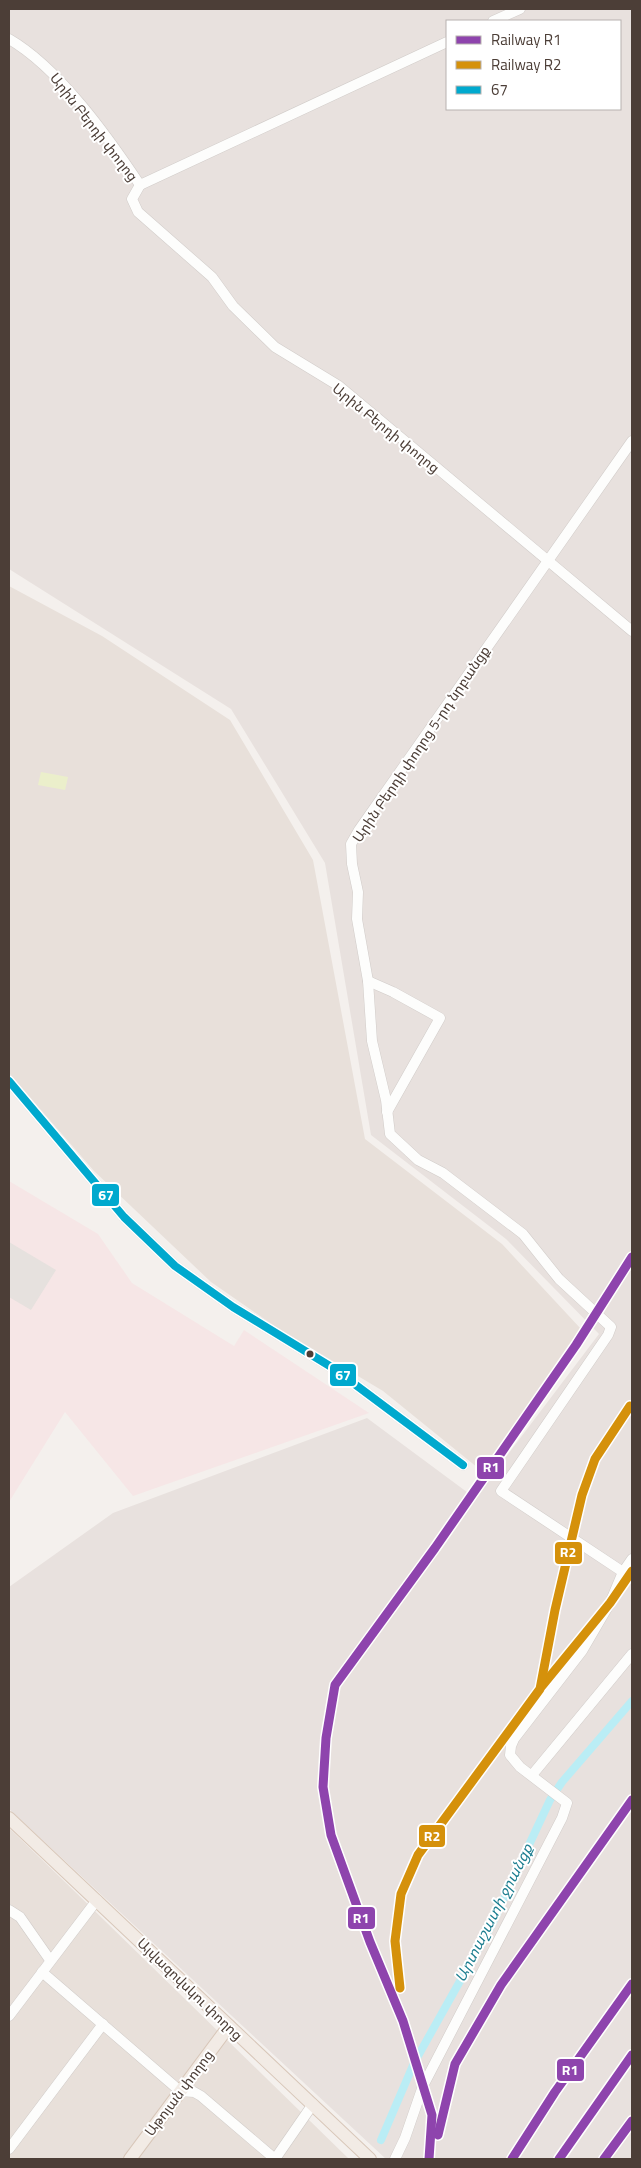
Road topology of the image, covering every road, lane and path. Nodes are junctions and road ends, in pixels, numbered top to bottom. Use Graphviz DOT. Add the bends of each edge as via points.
graph roads {
  1 [pos="520,9"];
  2 [pos="495,20"];
  3 [pos="9,39"];
  4 [pos="446,42"];
  5 [pos="140,185"];
  6 [pos="632,441"];
  7 [pos="548,562"];
  8 [pos="632,631"];
  9 [pos="368,981"];
  10 [pos="9,1081"];
  11 [pos="387,1112"];
  12 [pos="463,1465"];
  13 [pos="632,1559"];
  14 [pos="623,1572"];
  15 [pos="632,1654"];
  16 [pos="532,1775"];
  17 [pos="9,1818"];
  18 [pos="97,1900"];
  19 [pos="9,1910"];
  20 [pos="50,1960"];
  21 [pos="42,1972"];
  22 [pos="9,2016"];
  23 [pos="103,2024"];
  24 [pos="229,2026"];
  25 [pos="180,2092"];
  26 [pos="313,2104"];
  27 [pos="9,2149"];
  28 [pos="130,2159"];
  29 [pos="275,2159"];
  30 [pos="370,2159"];
  31 [pos="395,2159"];
  1 -- 2 [label="street"];
  3 -- 5 [label="street, Արին Բերդի փողոց" via="40,61 66,89"];
  4 -- 5 [label="street"];
  5 -- 7 [label="street, Արին Բերդի փողոց" via="132,199 138,212 212,276 233,306 275,347 339,386"];
  6 -- 7 [label="street, Արին Բերդի փողոց 5-րդ նրբանցք"];
  7 -- 8 [label="street, Արին Բերդի փողոց"];
  7 -- 9 [label="street, Արին Բերդի փողոց 5-րդ նրբանցք" via="351,844 358,892 357,919"];
  9 -- 11 [label="street, Արին Բերդի փողոց 5-րդ նրբանցք" via="372,1041"];
  9 -- 11 [label="street" via="440,1018"];
  10 -- 12 [label="street" via="124,1217 175,1266 233,1308 333,1368"];
  11 -- 14 [label="street, Արին Բերդի փողոց 5-րդ նրբանցք" via="390,1134 396,1141 523,1234 559,1279 611,1328 501,1491"];
  13 -- 14 [label="street"];
  14 -- 16 [label="street" via="610,1603 582,1651 511,1746 510,1755"];
  15 -- 16 [label="street"];
  16 -- 31 [label="street" via="567,1803 423,2086"];
  17 -- 18 [label="main road, Այվազովսկու փողոց"];
  18 -- 20 [label="street"];
  18 -- 24 [label="main road, Այվազովսկու փողոց"];
  19 -- 20 [label="street" via="20,1917"];
  20 -- 21 [label="street"];
  21 -- 22 [label="street"];
  21 -- 23 [label="street"];
  23 -- 25 [label="street"];
  23 -- 27 [label="street"];
  24 -- 25 [label="main road, Աթոյան փողոց"];
  24 -- 26 [label="main road, Այվազովսկու փողոց"];
  25 -- 28 [label="main road, Աթոյան փողոց"];
  25 -- 29 [label="street" via="194,2092 201,2096"];
  26 -- 29 [label="street"];
  26 -- 30 [label="main road, Այվազովսկու փողոց"];
}
